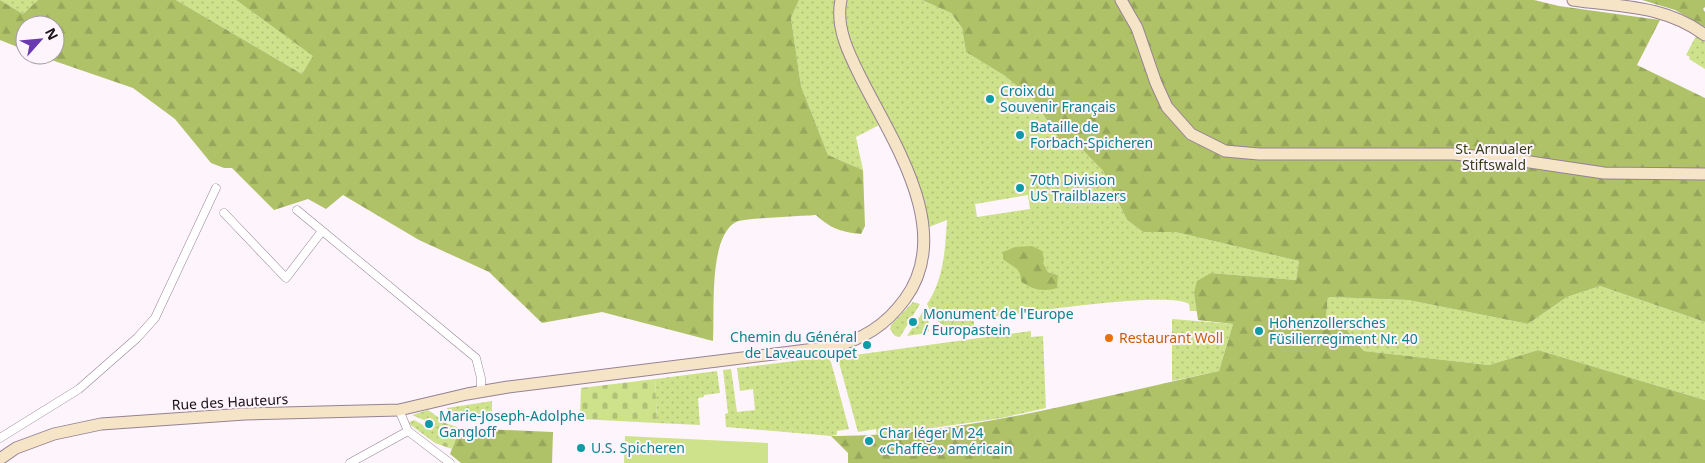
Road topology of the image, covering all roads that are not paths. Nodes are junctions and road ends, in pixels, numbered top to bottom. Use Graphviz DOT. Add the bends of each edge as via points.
graph roads {
  1 [pos="841,0"];
  2 [pos="1121,0"];
  3 [pos="1573,0"];
  4 [pos="1705,35"];
  5 [pos="1705,174"];
  6 [pos="216,188"];
  7 [pos="297,210"];
  8 [pos="224,213"];
  9 [pos="322,231"];
  10 [pos="481,392"];
  11 [pos="399,410"];
  12 [pos="408,431"];
  13 [pos="0,438"];
  14 [pos="0,459"];
  15 [pos="440,460"];
  16 [pos="350,463"];
  17 [pos="450,463"];
  1 -- 10 [label="street, Rue des Hauteurs" via="842,36 921,208 924,229 922,259 911,290 897,310 874,331 831,348"];
  2 -- 5 [label="street" via="1137,28 1167,107 1191,134 1225,152 1454,154 1604,172"];
  3 -- 4 [label="street" via="1650,9 1677,18"];
  6 -- 13 [label="street" via="155,318 137,338 79,388"];
  7 -- 9 [label="street"];
  8 -- 9 [label="street" via="286,278"];
  9 -- 10 [label="street" via="476,358"];
  10 -- 11 [label="street, Rue des Hauteurs"];
  11 -- 12 [label="street"];
  11 -- 14 [label="street, Rue des Hauteurs" via="245,414 101,424 54,434 16,448"];
  12 -- 15 [label="street"];
  12 -- 16 [label="street"];
  15 -- 17 [label="street"];
}
